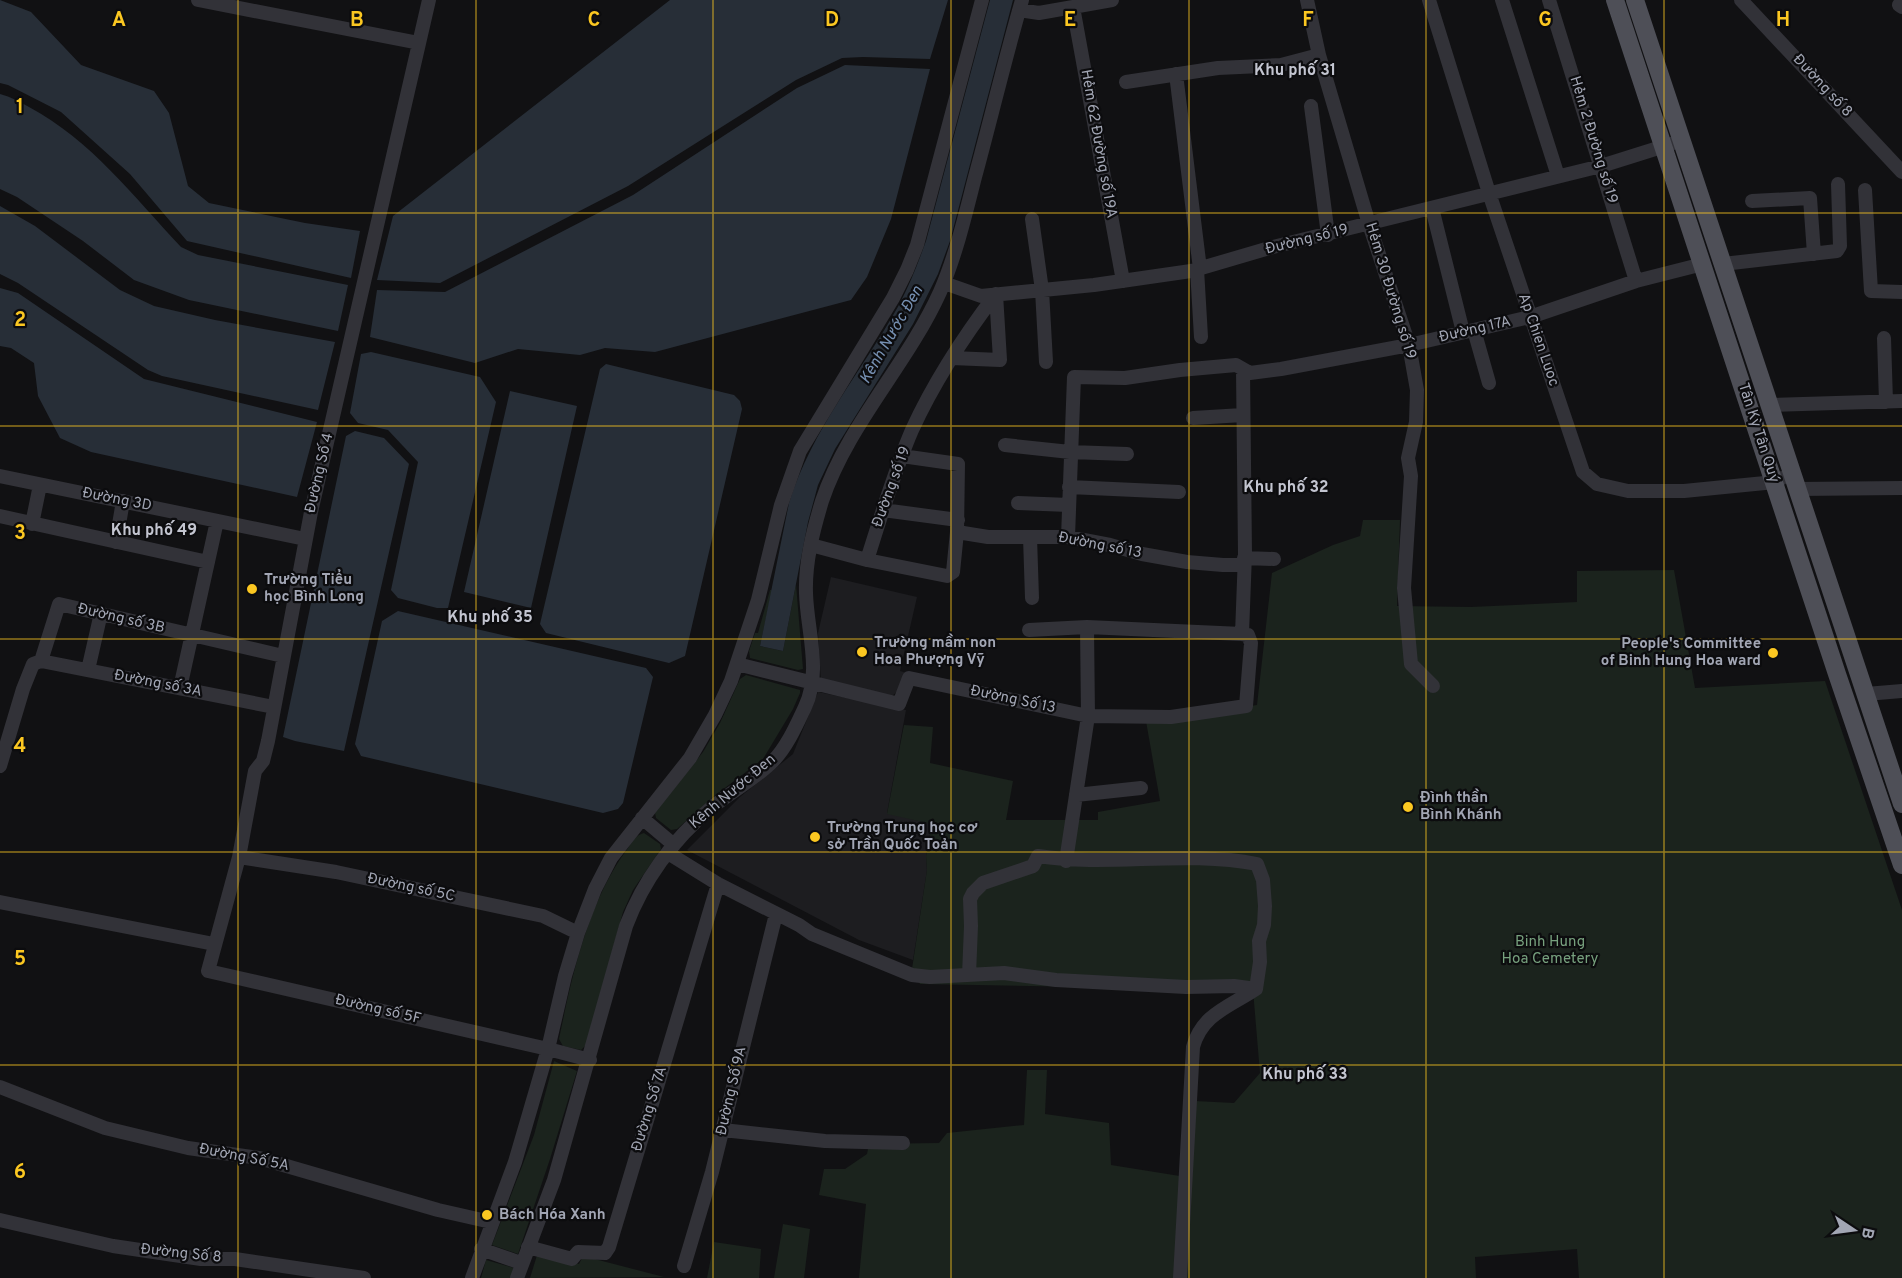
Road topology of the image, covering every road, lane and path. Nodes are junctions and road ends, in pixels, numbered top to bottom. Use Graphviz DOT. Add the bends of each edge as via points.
graph roads {
  1 [pos="198,0"];
  2 [pos="429,0"];
  3 [pos="982,0"];
  4 [pos="1112,0"];
  5 [pos="1306,0"];
  6 [pos="1430,0"];
  7 [pos="1502,0"];
  8 [pos="1549,0"];
  9 [pos="1615,0"];
  10 [pos="1635,0"];
  11 [pos="1742,0"];
  12 [pos="1020,5"];
  13 [pos="1073,7"];
  14 [pos="419,43"];
  15 [pos="1319,55"];
  16 [pos="1176,74"];
  17 [pos="1125,82"];
  18 [pos="1311,106"];
  19 [pos="1682,140"];
  20 [pos="1664,147"];
  21 [pos="1601,166"];
  22 [pos="1902,172"];
  23 [pos="1558,176"];
  24 [pos="1838,184"];
  25 [pos="1865,190"];
  26 [pos="1489,193"];
  27 [pos="1752,201"];
  28 [pos="1432,208"];
  29 [pos="1032,219"];
  30 [pos="1369,224"];
  31 [pos="1328,235"];
  32 [pos="1814,254"];
  33 [pos="1703,264"];
  34 [pos="1723,264"];
  35 [pos="1199,269"];
  36 [pos="1123,281"];
  37 [pos="1636,281"];
  38 [pos="944,283"];
  39 [pos="1042,290"];
  40 [pos="1902,292"];
  41 [pos="996,294"];
  42 [pos="1530,317"];
  43 [pos="1468,331"];
  44 [pos="1201,337"];
  45 [pos="1884,338"];
  46 [pos="1409,345"];
  47 [pos="952,358"];
  48 [pos="1046,362"];
  49 [pos="1243,370"];
  50 [pos="1489,383"];
  51 [pos="1902,401"];
  52 [pos="1886,402"];
  53 [pos="1770,405"];
  54 [pos="1243,415"];
  55 [pos="1193,418"];
  56 [pos="1005,445"];
  57 [pos="1070,452"];
  58 [pos="1127,454"];
  59 [pos="902,456"];
  60 [pos="0,476"];
  61 [pos="1795,481"];
  62 [pos="1774,482"];
  63 [pos="40,485"];
  64 [pos="1069,487"];
  65 [pos="1902,488"];
  66 [pos="1179,492"];
  67 [pos="123,501"];
  68 [pos="1018,503"];
  69 [pos="1069,505"];
  70 [pos="883,510"];
  71 [pos="0,516"];
  72 [pos="217,521"];
  73 [pos="32,524"];
  74 [pos="958,526"];
  75 [pos="1030,537"];
  76 [pos="1068,537"];
  77 [pos="305,539"];
  78 [pos="116,542"];
  79 [pos="811,545"];
  80 [pos="1274,559"];
  81 [pos="867,560"];
  82 [pos="1244,561"];
  83 [pos="208,562"];
  84 [pos="1032,598"];
  85 [pos="101,613"];
  86 [pos="1087,627"];
  87 [pos="1029,630"];
  88 [pos="1242,634"];
  89 [pos="191,636"];
  90 [pos="283,656"];
  91 [pos="41,661"];
  92 [pos="737,664"];
  93 [pos="88,670"];
  94 [pos="813,683"];
  95 [pos="1433,686"];
  96 [pos="180,688"];
  97 [pos="1902,691"];
  98 [pos="1866,694"];
  99 [pos="274,707"];
  100 [pos="1088,716"];
  101 [pos="0,766"];
  102 [pos="1141,788"];
  103 [pos="1076,795"];
  104 [pos="1902,804"];
  105 [pos="642,818"];
  106 [pos="671,849"];
  107 [pos="239,857"];
  108 [pos="1066,861"];
  109 [pos="1902,865"];
  110 [pos="718,884"];
  111 [pos="0,902"];
  112 [pos="776,914"];
  113 [pos="578,933"];
  114 [pos="214,944"];
  115 [pos="969,975"];
  116 [pos="1256,989"];
  117 [pos="548,1049"];
  118 [pos="590,1060"];
  119 [pos="0,1087"];
  120 [pos="723,1130"];
  121 [pos="903,1143"];
  122 [pos="0,1220"];
  123 [pos="491,1222"];
  124 [pos="528,1247"];
  125 [pos="481,1249"];
  126 [pos="522,1263"];
  127 [pos="684,1266"];
  128 [pos="328,1275"];
  129 [pos="364,1278"];
  130 [pos="472,1278"];
  131 [pos="517,1278"];
  132 [pos="1180,1278"];
  1 -- 14 [label="street"];
  2 -- 14 [label="street, Đường Số 4"];
  3 -- 92 [label="street" via="912,257 893,298 800,450"];
  4 -- 13 [label="street"];
  5 -- 15 [label="street, Hẻm 30 Đường số 19"];
  6 -- 26 [label="street, Ap Chien Luoc"];
  7 -- 23 [label="street"];
  8 -- 21 [label="street, Hẻm 2 Đường số 19"];
  9 -- 20 [label="main road, Tân Kỳ Tân Quý"];
  10 -- 19 [label="main road, Tân Kỳ Tân Quý"];
  11 -- 22 [label="street, Đường số 8"];
  12 -- 13 [label="street" via="1039,13"];
  12 -- 38 [label="street, Kênh Nước Đen" via="959,240"];
  13 -- 36 [label="street, Hẻm 62 Đường số 19A"];
  14 -- 77 [label="street, Đường Số 4"];
  15 -- 16 [label="street" via="1281,65"];
  15 -- 30 [label="street, Hẻm 30 Đường số 19"];
  16 -- 17 [label="street"];
  16 -- 35 [label="street"];
  18 -- 31 [label="street"];
  19 -- 20 [label="street, Đường số 19"];
  19 -- 34 [label="main road, Tân Kỳ Tân Quý"];
  20 -- 21 [label="street, Đường số 19"];
  20 -- 33 [label="main road, Tân Kỳ Tân Quý"];
  21 -- 23 [label="street, Đường số 19"];
  21 -- 37 [label="street, Hẻm 2 Đường số 19"];
  23 -- 26 [label="street, Đường số 19"];
  24 -- 32 [label="street" via="1839,249"];
  25 -- 40 [label="street" via="1871,291"];
  26 -- 28 [label="street, Đường số 19"];
  26 -- 42 [label="street, Ap Chien Luoc"];
  27 -- 32 [label="street" via="1810,198"];
  28 -- 30 [label="street, Đường số 19"];
  28 -- 43 [label="street"];
  29 -- 39 [label="street"];
  30 -- 31 [label="street, Đường số 19"];
  30 -- 46 [label="street, Hẻm 30 Đường số 19"];
  31 -- 35 [label="street, Đường số 19"];
  32 -- 34 [label="street"];
  33 -- 37 [label="street, Đường 17A"];
  33 -- 62 [label="main road, Tân Kỳ Tân Quý"];
  34 -- 53 [label="main road, Tân Kỳ Tân Quý"];
  35 -- 36 [label="street, Đường số 19"];
  35 -- 44 [label="street"];
  36 -- 39 [label="street, Đường số 19"];
  37 -- 42 [label="street, Đường 17A"];
  38 -- 41 [label="street, Đường số 19" via="981,296"];
  38 -- 79 [label="street, Kênh Nước Đen" via="924,323 840,459 822,502"];
  39 -- 41 [label="street, Đường số 19"];
  39 -- 48 [label="street"];
  41 -- 47 [label="street, Đường số 19"];
  41 -- 47 [label="street" via="1000,360"];
  42 -- 43 [label="street, Đường 17A"];
  42 -- 62 [label="street, Ap Chien Luoc" via="1583,472 1597,484 1628,491 1684,491"];
  43 -- 46 [label="street, Đường 17A"];
  43 -- 50 [label="street"];
  45 -- 52 [label="street"];
  46 -- 49 [label="street, Đường 17A" via="1281,369 1250,373"];
  46 -- 95 [label="street, Hẻm 30 Đường số 19" via="1417,390 1416,423 1408,458 1412,476 1404,588 1411,664"];
  47 -- 59 [label="street, Đường số 19"];
  49 -- 54 [label="street"];
  49 -- 57 [label="street, Đường 17A" via="1236,365 1125,378 1074,377"];
  51 -- 52 [label="street"];
  52 -- 53 [label="street"];
  53 -- 61 [label="main road, Tân Kỳ Tân Quý"];
  54 -- 55 [label="street"];
  54 -- 82 [label="street"];
  56 -- 57 [label="street"];
  57 -- 58 [label="street"];
  57 -- 64 [label="street"];
  59 -- 70 [label="street, Đường số 19"];
  59 -- 74 [label="street" via="958,464"];
  60 -- 63 [label="street, Đường 3D"];
  61 -- 62 [label="street, Ap Chien Luoc"];
  61 -- 65 [label="street"];
  61 -- 98 [label="main road, Tân Kỳ Tân Quý"];
  62 -- 109 [label="main road, Tân Kỳ Tân Quý"];
  63 -- 67 [label="street, Đường 3D"];
  63 -- 73 [label="street"];
  64 -- 66 [label="street"];
  64 -- 69 [label="street"];
  67 -- 72 [label="street, Đường 3D"];
  67 -- 78 [label="street"];
  68 -- 69 [label="street"];
  69 -- 76 [label="street"];
  70 -- 74 [label="street, Đường số 13"];
  70 -- 81 [label="street, Đường số 19"];
  71 -- 73 [label="street"];
  72 -- 77 [label="street, Đường 3D"];
  72 -- 83 [label="street"];
  73 -- 78 [label="street"];
  74 -- 75 [label="street, Đường số 13" via="988,537"];
  74 -- 81 [label="street" via="954,572 947,576"];
  75 -- 76 [label="street, Đường số 13"];
  75 -- 84 [label="street"];
  76 -- 82 [label="street, Đường số 13" via="1187,562 1223,565"];
  77 -- 90 [label="street, Đường Số 4"];
  78 -- 83 [label="street"];
  79 -- 81 [label="street"];
  79 -- 94 [label="street, Kênh Nước Đen" via="806,595"];
  80 -- 82 [label="street, Đường số 13"];
  82 -- 88 [label="street"];
  83 -- 89 [label="street"];
  85 -- 89 [label="street, Đường số 3B"];
  85 -- 91 [label="street, Đường số 3B" via="59,604"];
  85 -- 93 [label="street"];
  86 -- 87 [label="street"];
  86 -- 88 [label="street"];
  86 -- 100 [label="street"];
  88 -- 100 [label="street" via="1248,635 1251,643 1246,706 1171,717"];
  89 -- 90 [label="street, Đường số 3B"];
  89 -- 96 [label="street"];
  90 -- 99 [label="street, Đường Số 4"];
  91 -- 93 [label="street, Đường số 3A"];
  91 -- 101 [label="street, Đường số 3B" via="33,664 23,689"];
  92 -- 94 [label="street"];
  92 -- 105 [label="street" via="698,746"];
  93 -- 96 [label="street, Đường số 3A"];
  94 -- 100 [label="street, Đường Số 13" via="899,704 909,678"];
  94 -- 106 [label="street, Kênh Nước Đen" via="777,756 711,808"];
  96 -- 99 [label="street, Đường số 3A"];
  97 -- 98 [label="street"];
  98 -- 104 [label="main road, Tân Kỳ Tân Quý"];
  99 -- 107 [label="street, Đường Số 4" via="263,761 255,771"];
  100 -- 103 [label="street"];
  102 -- 103 [label="street"];
  103 -- 108 [label="street"];
  105 -- 106 [label="street"];
  105 -- 113 [label="street" via="605,868"];
  106 -- 110 [label="street"];
  106 -- 118 [label="street, Kênh Nước Đen" via="645,885 630,915"];
  107 -- 113 [label="street, Đường số 5C" via="336,872 543,916"];
  107 -- 114 [label="street, Đường Số 4"];
  108 -- 115 [label="street" via="1038,856 1033,866 979,886 970,899"];
  108 -- 116 [label="street" via="1176,858 1257,864 1265,906 1258,941"];
  110 -- 112 [label="street"];
  110 -- 124 [label="street, Đường Số 7A" via="607,1251 580,1251 570,1259"];
  111 -- 114 [label="street"];
  112 -- 115 [label="street" via="812,934 912,975"];
  112 -- 120 [label="street, Đường Số 9A"];
  113 -- 117 [label="street"];
  114 -- 117 [label="street, Đường số 5F" via="208,971"];
  115 -- 116 [label="street" via="1004,973 1056,980"];
  116 -- 132 [label="street" via="1210,1017 1193,1047"];
  117 -- 118 [label="street, Đường số 5F"];
  117 -- 123 [label="street" via="515,1162"];
  118 -- 124 [label="street, Kênh Nước Đen" via="551,1190"];
  119 -- 123 [label="street, Đường Số 5A" via="105,1128 188,1148 259,1158"];
  120 -- 121 [label="street" via="825,1141"];
  120 -- 127 [label="street, Đường Số 9A"];
  122 -- 128 [label="street, Đường Số 8" via="113,1246 185,1257 235,1259"];
  123 -- 125 [label="street"];
  124 -- 126 [label="street, Kênh Nước Đen"];
  125 -- 126 [label="street"];
  125 -- 130 [label="street"];
  126 -- 131 [label="street, Kênh Nước Đen"];
  128 -- 129 [label="street, Đường Số 8"];
}
